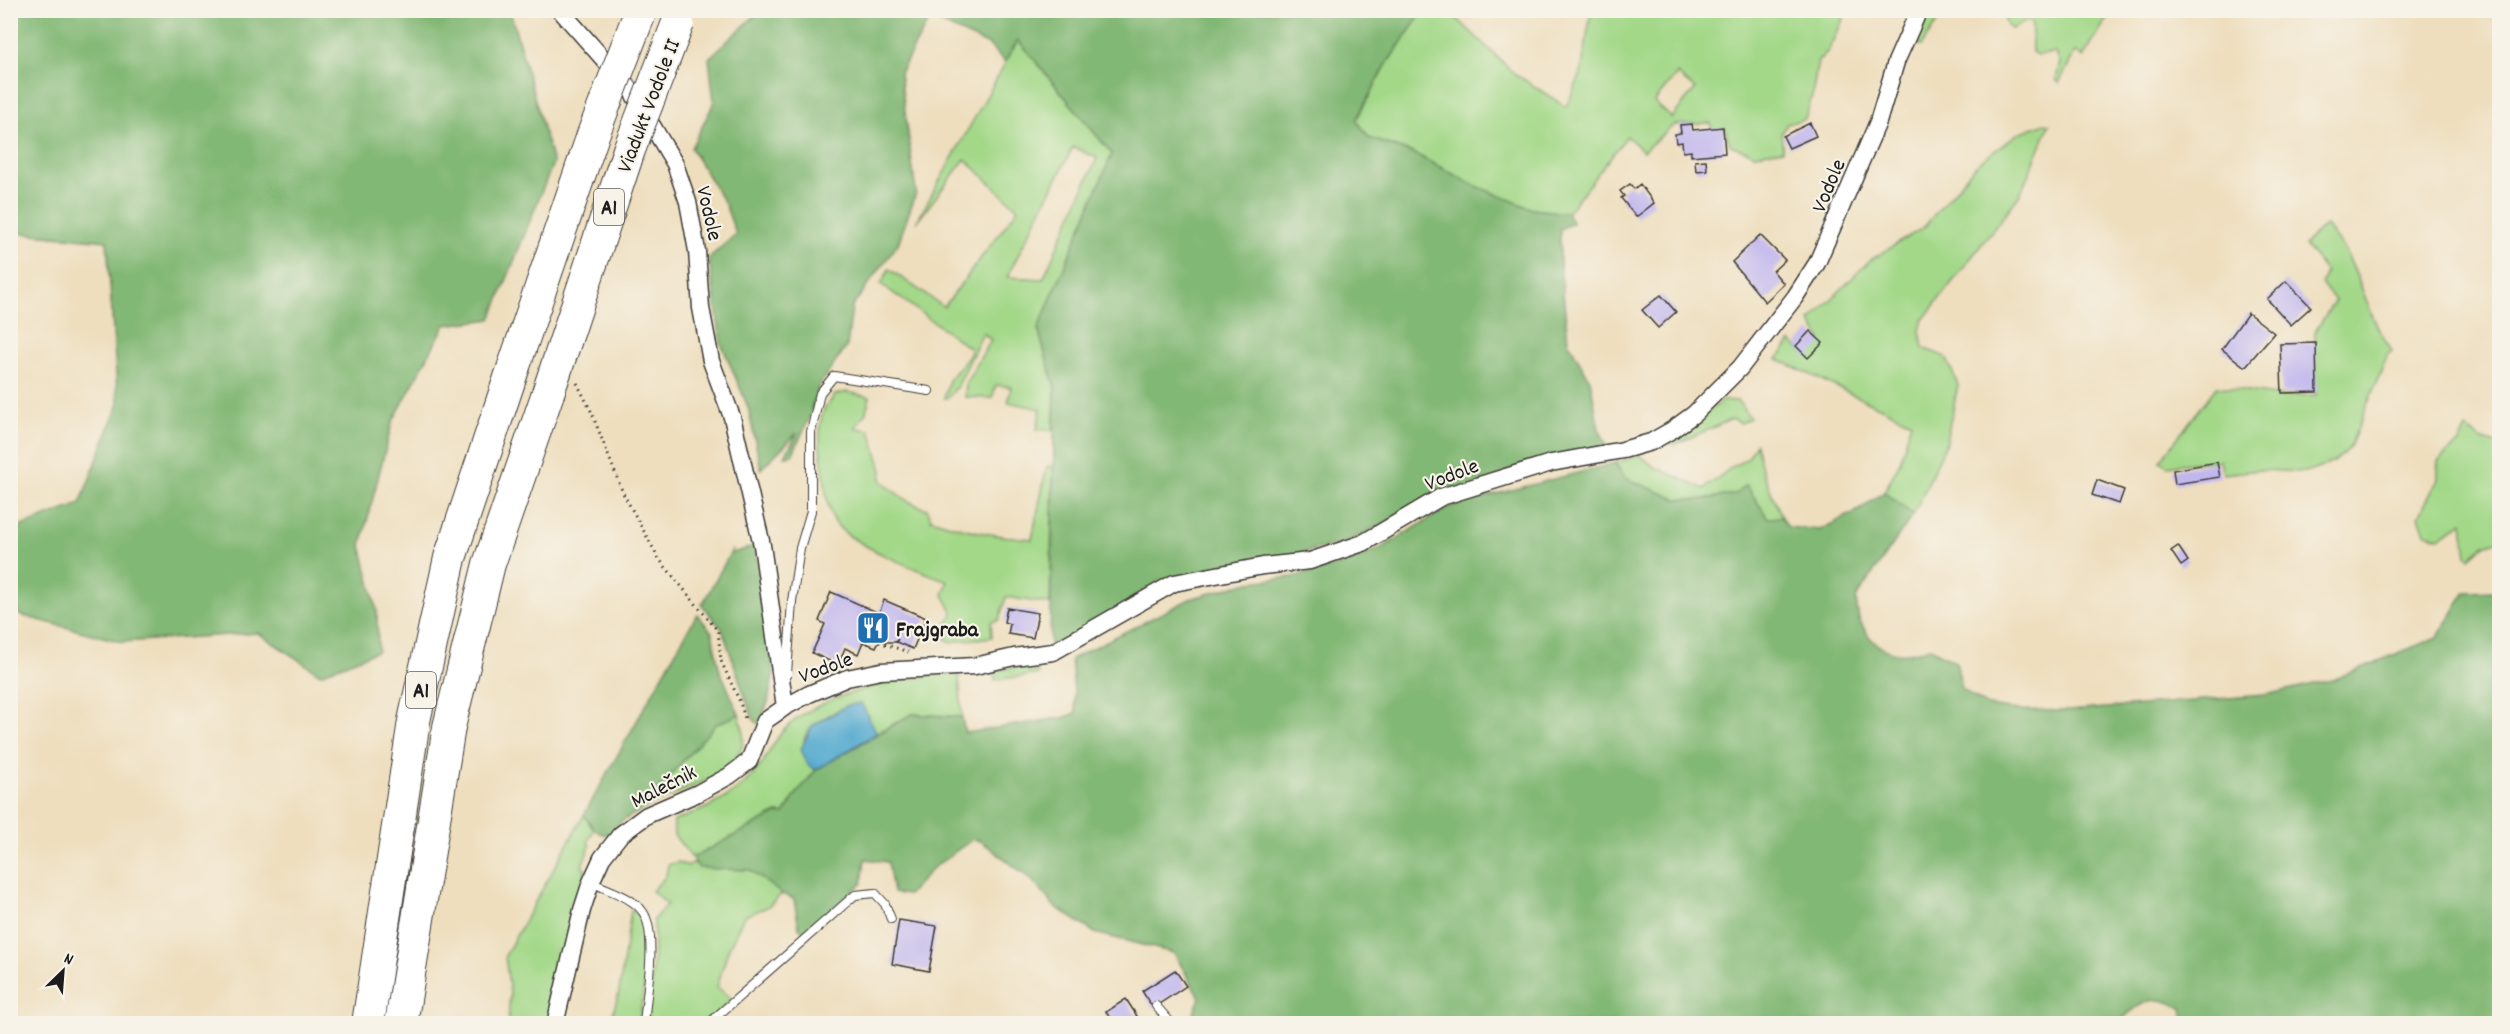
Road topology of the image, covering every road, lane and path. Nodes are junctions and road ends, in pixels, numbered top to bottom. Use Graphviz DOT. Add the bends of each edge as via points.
graph roads {
  1 [pos="560,10"];
  2 [pos="642,10"];
  3 [pos="1919,10"];
  4 [pos="681,17"];
  5 [pos="575,379"];
  6 [pos="929,392"];
  7 [pos="879,642"];
  8 [pos="912,653"];
  9 [pos="784,707"];
  10 [pos="754,750"];
  11 [pos="591,882"];
  12 [pos="891,919"];
  13 [pos="1156,1006"];
  14 [pos="368,1023"];
  15 [pos="401,1023"];
  16 [pos="555,1023"];
  17 [pos="644,1023"];
  18 [pos="708,1023"];
  19 [pos="1172,1023"];
  1 -- 9 [label="street, Vodole" via="631,90 675,164 688,202 711,361 732,417 762,545"];
  2 -- 14 [label="highway, Viadukt Vodole II / A1, bridge" via="594,132 450,558 416,710"];
  3 -- 9 [label="street, Vodole" via="1896,62 1878,122 1816,263 1740,368 1672,430 1651,442 1551,463 1441,497 1363,543 1310,561 1174,583 1053,652 975,666 881,671 847,678"];
  4 -- 15 [label="highway, Viadukt Vodole II / A1, bridge" via="629,150 489,564 449,727"];
  5 -- 10 [label="path" via="623,493 659,559 718,631 721,661 740,702"];
  6 -- 9 [label="lane, Vodole" via="834,376 820,393 811,432 811,511 800,548 792,601"];
  7 -- 8 [label="path"];
  9 -- 10 [label="street, Malečnik" via="765,722"];
  10 -- 11 [label="street, Malečnik" via="749,761 729,776 647,815 620,835 602,858"];
  11 -- 16 [label="street, Malečnik"];
  11 -- 17 [label="lane" via="644,912 651,949"];
  12 -- 18 [label="lane" via="875,893 855,895"];
  13 -- 19 [label="lane"];
}
